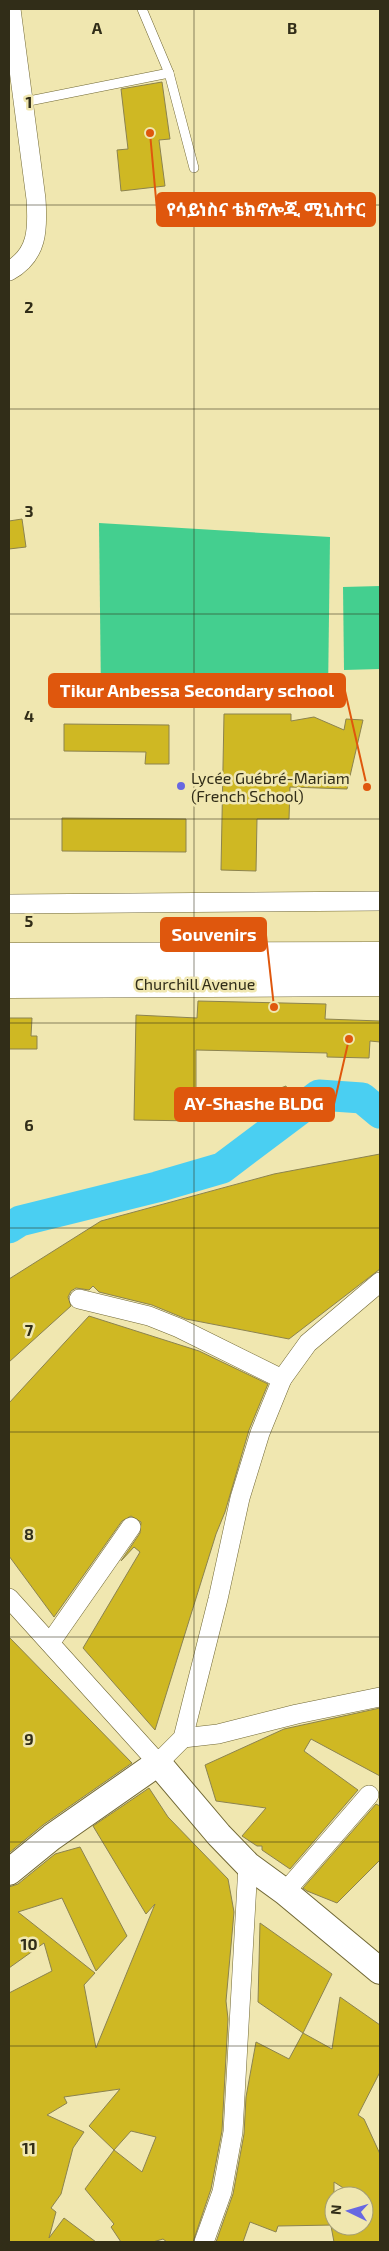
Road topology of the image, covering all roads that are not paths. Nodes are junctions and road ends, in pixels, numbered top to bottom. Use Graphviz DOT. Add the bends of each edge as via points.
graph roads {
  1 [pos="12,9"];
  2 [pos="142,9"];
  3 [pos="169,73"];
  4 [pos="24,102"];
  5 [pos="194,168"];
  6 [pos="9,271"];
  7 [pos="380,901"];
  8 [pos="9,904"];
  9 [pos="380,956"];
  10 [pos="9,957"];
  11 [pos="380,982"];
  12 [pos="9,984"];
  13 [pos="380,1282"];
  14 [pos="79,1298"];
  15 [pos="282,1379"];
  16 [pos="130,1527"];
  17 [pos="9,1599"];
  18 [pos="50,1643"];
  19 [pos="380,1697"];
  20 [pos="183,1738"];
  21 [pos="158,1763"];
  22 [pos="369,1795"];
  23 [pos="248,1864"];
  24 [pos="9,1872"];
  25 [pos="285,1892"];
  26 [pos="380,1971"];
  27 [pos="204,2242"];
  1 -- 4 [label="street"];
  2 -- 3 [label="lane"];
  3 -- 4 [label="lane"];
  3 -- 5 [label="lane"];
  4 -- 6 [label="street" via="38,225 34,244 22,264"];
  7 -- 8 [label="street"];
  9 -- 10 [label="main road, Churchill Avenue"];
  11 -- 12 [label="main road, Churchill Avenue"];
  13 -- 15 [label="street" via="308,1343"];
  14 -- 15 [label="street" via="149,1316"];
  15 -- 20 [label="street" via="240,1498"];
  16 -- 18 [label="street"];
  17 -- 18 [label="street"];
  18 -- 21 [label="street"];
  19 -- 20 [label="street" via="218,1734"];
  20 -- 21 [label="street"];
  21 -- 23 [label="street"];
  21 -- 24 [label="street" via="52,1837"];
  22 -- 25 [label="street"];
  23 -- 25 [label="street"];
  23 -- 27 [label="street" via="233,2132 222,2192"];
  25 -- 26 [label="street"];
}
